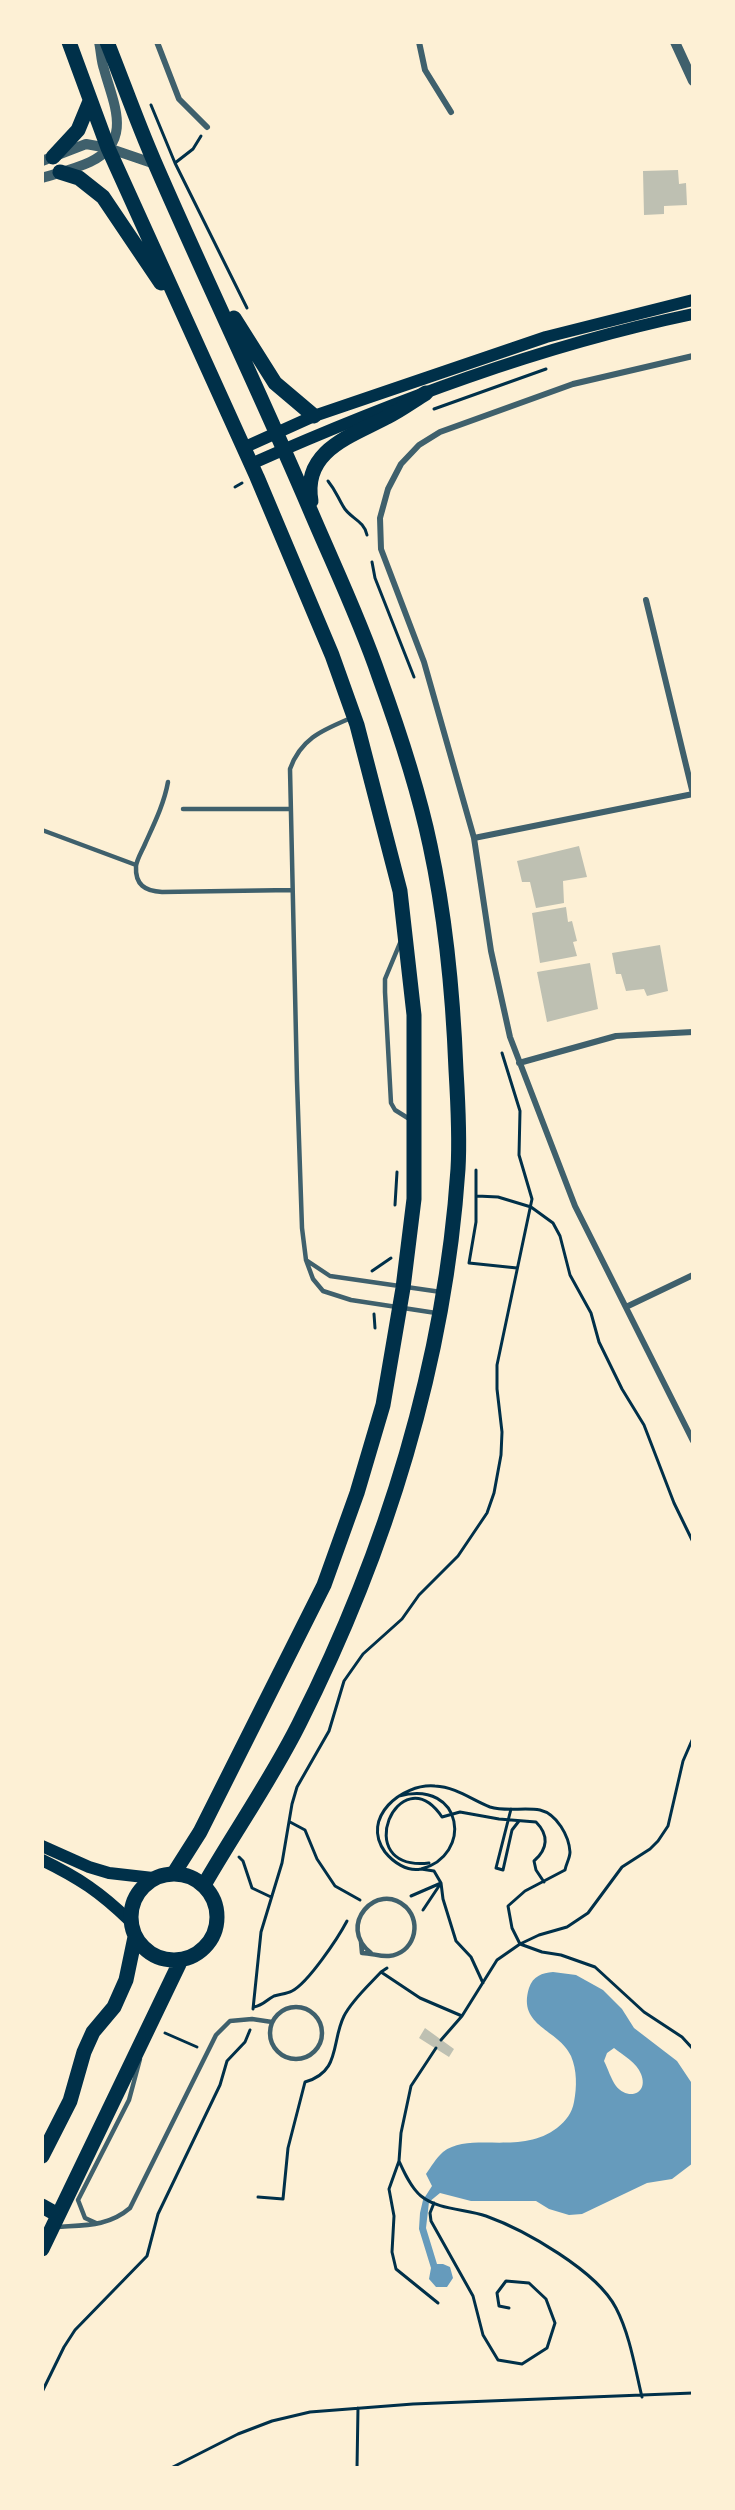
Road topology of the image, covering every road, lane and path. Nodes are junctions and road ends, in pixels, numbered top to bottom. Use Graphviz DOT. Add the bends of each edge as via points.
graph roads {
  1 [pos="69,42"];
  2 [pos="99,42"];
  3 [pos="107,42"];
  4 [pos="157,42"];
  5 [pos="419,42"];
  6 [pos="675,42"];
  7 [pos="693,81"];
  8 [pos="90,101"];
  9 [pos="149,101"];
  10 [pos="451,112"];
  11 [pos="207,127"];
  12 [pos="108,148"];
  13 [pos="47,159"];
  14 [pos="175,163"];
  15 [pos="155,164"];
  16 [pos="60,172"];
  17 [pos="42,178"];
  18 [pos="186,232"];
  19 [pos="693,300"];
  20 [pos="179,308"];
  21 [pos="248,310"];
  22 [pos="693,314"];
  23 [pos="693,356"];
  24 [pos="549,368"];
  25 [pos="426,393"];
  26 [pos="429,410"];
  27 [pos="314,416"];
  28 [pos="278,433"];
  29 [pos="243,448"];
  30 [pos="285,449"];
  31 [pos="251,465"];
  32 [pos="313,516"];
  33 [pos="646,600"];
  34 [pos="354,717"];
  35 [pos="168,782"];
  36 [pos="693,794"];
  37 [pos="183,809"];
  38 [pos="290,809"];
  39 [pos="42,830"];
  40 [pos="474,838"];
  41 [pos="136,865"];
  42 [pos="292,890"];
  43 [pos="404,932"];
  44 [pos="693,1032"];
  45 [pos="519,1063"];
  46 [pos="416,1123"];
  47 [pos="458,1168"];
  48 [pos="415,1171"];
  49 [pos="477,1196"];
  50 [pos="395,1214"];
  51 [pos="394,1256"];
  52 [pos="306,1260"];
  53 [pos="517,1268"];
  54 [pos="693,1275"];
  55 [pos="373,1283"];
  56 [pos="403,1288"];
  57 [pos="443,1293"];
  58 [pos="374,1304"];
  59 [pos="626,1306"];
  60 [pos="400,1307"];
  61 [pos="439,1314"];
  62 [pos="375,1328"];
  63 [pos="693,1441"];
  64 [pos="693,1542"];
  65 [pos="693,1738"];
  66 [pos="399,1796"];
  67 [pos="389,1803"];
  68 [pos="393,1809"];
  69 [pos="513,1809"];
  70 [pos="519,1821"];
  71 [pos="290,1822"];
  72 [pos="42,1846"];
  73 [pos="42,1860"];
  74 [pos="434,1862"];
  75 [pos="420,1869"];
  76 [pos="174,1873"];
  77 [pos="153,1878"];
  78 [pos="544,1882"];
  79 [pos="204,1885"];
  80 [pos="355,1908"];
  81 [pos="350,1916"];
  82 [pos="130,1921"];
  83 [pos="135,1937"];
  84 [pos="361,1942"];
  85 [pos="520,1944"];
  86 [pos="181,1959"];
  87 [pos="483,1984"];
  88 [pos="253,2007"];
  89 [pos="462,2016"];
  90 [pos="272,2022"];
  91 [pos="441,2040"];
  92 [pos="142,2042"];
  93 [pos="436,2048"];
  94 [pos="693,2049"];
  95 [pos="42,2156"];
  96 [pos="399,2161"];
  97 [pos="258,2197"];
  98 [pos="433,2203"];
  99 [pos="42,2206"];
  100 [pos="56,2221"];
  101 [pos="97,2223"];
  102 [pos="42,2249"];
  103 [pos="438,2302"];
  104 [pos="509,2308"];
  105 [pos="693,2393"];
  106 [pos="642,2397"];
  107 [pos="358,2408"];
  108 [pos="171,2468"];
  109 [pos="357,2468"];
  1 -- 8 [label="main road"];
  2 -- 12 [label="street" via="116,106 116,138"];
  3 -- 15 [label="main road"];
  4 -- 11 [label="street" via="179,99"];
  5 -- 10 [label="street" via="425,70"];
  6 -- 7 [label="street"];
  8 -- 12 [label="main road"];
  8 -- 13 [label="main road" via="78,130"];
  9 -- 14 [label="path"];
  11 -- 14 [label="path" via="193,149"];
  12 -- 13 [label="street" via="86,144"];
  12 -- 15 [label="street"];
  12 -- 16 [label="street" via="92,161"];
  12 -- 20 [label="main road"];
  14 -- 21 [label="path"];
  15 -- 18 [label="main road"];
  16 -- 17 [label="street"];
  16 -- 20 [label="main road" via="79,178 103,197"];
  18 -- 27 [label="main road" via="242,333 275,383"];
  18 -- 28 [label="main road"];
  19 -- 27 [label="main road" via="546,337"];
  20 -- 29 [label="main road"];
  22 -- 25 [label="main road" via="550,352"];
  23 -- 40 [label="street" via="573,384 440,432 419,445 401,464 388,489 380,518 381,549 424,662"];
  24 -- 26 [label="path"];
  25 -- 30 [label="main road"];
  25 -- 32 [label="main road" via="344,437 320,459 311,474 309,489"];
  27 -- 28 [label="main road"];
  28 -- 29 [label="main road"];
  28 -- 30 [label="main road"];
  29 -- 31 [label="main road"];
  30 -- 31 [label="main road"];
  30 -- 32 [label="main road"];
  31 -- 34 [label="main road" via="332,655"];
  32 -- 47 [label="main road" via="378,671 430,843 454,1012"];
  33 -- 36 [label="street"];
  34 -- 38 [label="lane" via="323,730 296,752 290,769"];
  34 -- 43 [label="main road" via="397,880"];
  35 -- 41 [label="lane" via="166,797"];
  36 -- 40 [label="street"];
  37 -- 38 [label="lane"];
  38 -- 42 [label="lane"];
  39 -- 41 [label="lane"];
  40 -- 45 [label="street" via="502,1007"];
  41 -- 42 [label="lane" via="137,879 149,892"];
  42 -- 52 [label="lane"];
  43 -- 46 [label="main road" via="414,1015"];
  43 -- 46 [label="lane" via="386,979 391,1103"];
  44 -- 45 [label="street" via="616,1036"];
  45 -- 59 [label="street" via="575,1206"];
  46 -- 48 [label="main road"];
  47 -- 49 [label="path" via="476,1170"];
  47 -- 57 [label="main road"];
  48 -- 50 [label="path" via="396,1172"];
  48 -- 56 [label="main road"];
  49 -- 53 [label="path" via="469,1263"];
  49 -- 64 [label="path" via="498,1197 531,1207 552,1223 560,1236 570,1275 591,1313 599,1342 644,1425"];
  51 -- 55 [label="path" via="372,1271"];
  52 -- 55 [label="lane" via="330,1276"];
  52 -- 58 [label="lane" via="322,1291"];
  54 -- 59 [label="street"];
  55 -- 56 [label="lane"];
  56 -- 57 [label="lane"];
  56 -- 60 [label="main road"];
  57 -- 61 [label="main road"];
  58 -- 60 [label="lane"];
  58 -- 62 [label="path"];
  59 -- 63 [label="street"];
  60 -- 61 [label="lane"];
  60 -- 76 [label="main road" via="382,1405 357,1493 324,1585 200,1832"];
  61 -- 79 [label="main road" via="412,1434 389,1510 345,1623 287,1748"];
  65 -- 85 [label="path" via="683,1761 668,1826 658,1841 622,1867 588,1913 567,1927"];
  66 -- 67 [label="path"];
  66 -- 69 [label="path" via="418,1786 436,1785 492,1807"];
  66 -- 74 [label="path" via="432,1796 454,1818 449,1847"];
  67 -- 68 [label="path"];
  67 -- 75 [label="path" via="380,1820 380,1842 397,1863"];
  68 -- 70 [label="path" via="419,1799 431,1803 442,1817 460,1812"];
  68 -- 74 [label="path" via="386,1832 393,1853 402,1861 415,1864"];
  69 -- 70 [label="path" via="496,1868 502,1870 512,1830"];
  69 -- 78 [label="path" via="542,1810 555,1818 567,1836 570,1854 565,1870"];
  70 -- 78 [label="path" via="536,1822 543,1830 546,1843 534,1861"];
  71 -- 80 [label="path" via="305,1830 317,1859 335,1886 360,1900"];
  72 -- 77 [label="main road" via="109,1874"];
  73 -- 82 [label="main road" via="96,1889"];
  74 -- 75 [label="path"];
  75 -- 87 [label="path" via="434,1871 441,1883 456,1941 471,1956"];
  76 -- 77 [label="main road"];
  76 -- 79 [label="main road"];
  77 -- 82 [label="main road" via="135,1896"];
  78 -- 85 [label="path" via="525,1891 508,1906"];
  79 -- 86 [label="main road" via="216,1906 216,1929 202,1949"];
  81 -- 88 [label="path" via="296,1988"];
  82 -- 83 [label="main road"];
  83 -- 86 [label="main road" via="159,1958"];
  83 -- 95 [label="main road" via="126,1980 114,2007 93,2032 70,2101"];
  84 -- 84 [label="lane" via="371,1953 398,1954 411,1942 415,1924 407,1908 382,1899 366,1907 357,1924"];
  85 -- 87 [label="path" via="496,1960"];
  85 -- 94 [label="path" via="595,1967 644,2012"];
  86 -- 92 [label="main road"];
  87 -- 89 [label="path"];
  89 -- 91 [label="path"];
  89 -- 97 [label="path" via="420,1998 381,1972 344,2016 330,2064 315,2079 305,2082 288,2148 283,2199"];
  90 -- 90 [label="lane" via="287,2008 307,2010 321,2026 320,2042 309,2055 288,2057 273,2046"];
  90 -- 101 [label="lane" via="230,2021 216,2035 130,2208 117,2219"];
  92 -- 100 [label="main road"];
  92 -- 101 [label="lane" via="129,2100 78,2200 85,2218"];
  93 -- 96 [label="path" via="411,2086"];
  96 -- 98 [label="path" via="406,2175"];
  96 -- 103 [label="path" via="389,2189 396,2269"];
  98 -- 104 [label="path" via="430,2221 473,2296 483,2335 498,2360 522,2364 547,2348 555,2323 546,2299 529,2283 506,2282 497,2293 499,2306"];
  98 -- 106 [label="path" via="486,2216 540,2241 598,2284 616,2308"];
  99 -- 100 [label="main road"];
  100 -- 101 [label="lane" via="76,2226"];
  100 -- 102 [label="main road"];
  105 -- 106 [label="path"];
  106 -- 107 [label="path"];
  107 -- 108 [label="path" via="310,2412 272,2421"];
  107 -- 109 [label="path"];
}
